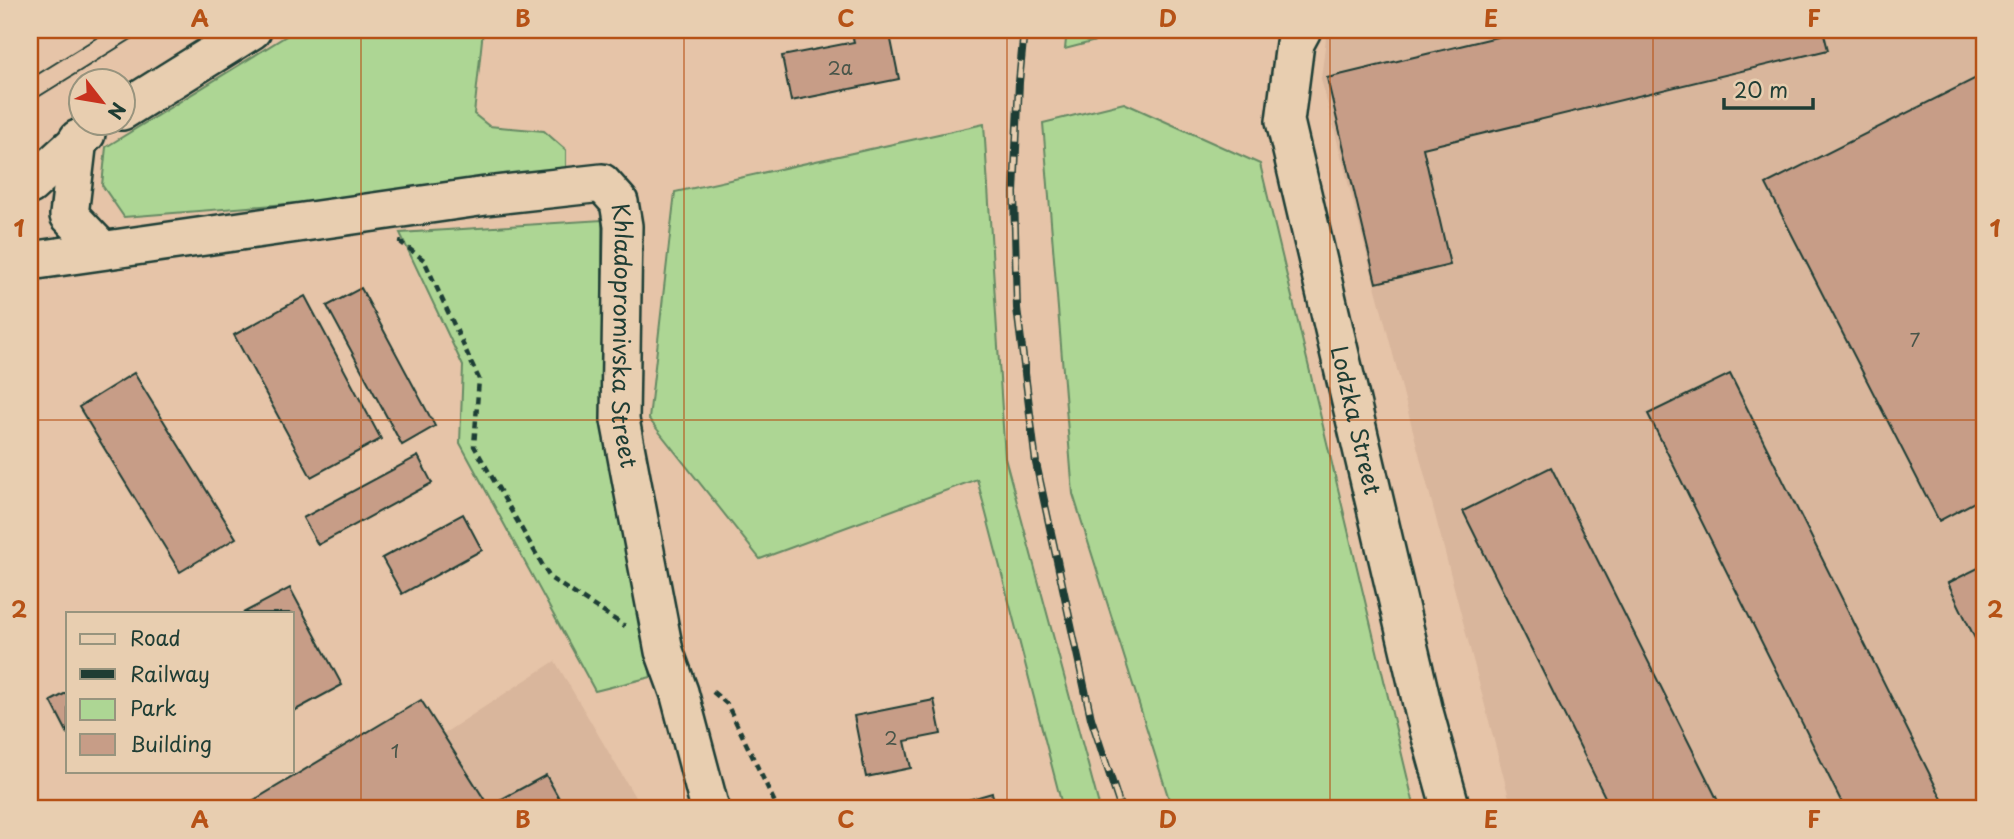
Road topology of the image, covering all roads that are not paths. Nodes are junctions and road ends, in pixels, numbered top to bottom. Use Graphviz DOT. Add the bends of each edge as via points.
graph roads {
  1 [pos="252,30"];
  2 [pos="1302,30"];
  3 [pos="136,102"];
  4 [pos="86,136"];
  5 [pos="91,136"];
  6 [pos="30,185"];
  7 [pos="102,250"];
  8 [pos="30,261"];
  9 [pos="710,809"];
  10 [pos="1451,809"];
  1 -- 3 [label="street"];
  2 -- 10 [label="street, Lodzka Street" via="1295,43 1285,121"];
  4 -- 6 [label="street"];
  5 -- 7 [label="street" via="69,215"];
  7 -- 8 [label="street, Khladopromivska Street"];
  7 -- 9 [label="street, Khladopromivska Street" via="602,183 620,202 623,226 620,420 664,651"];
}
